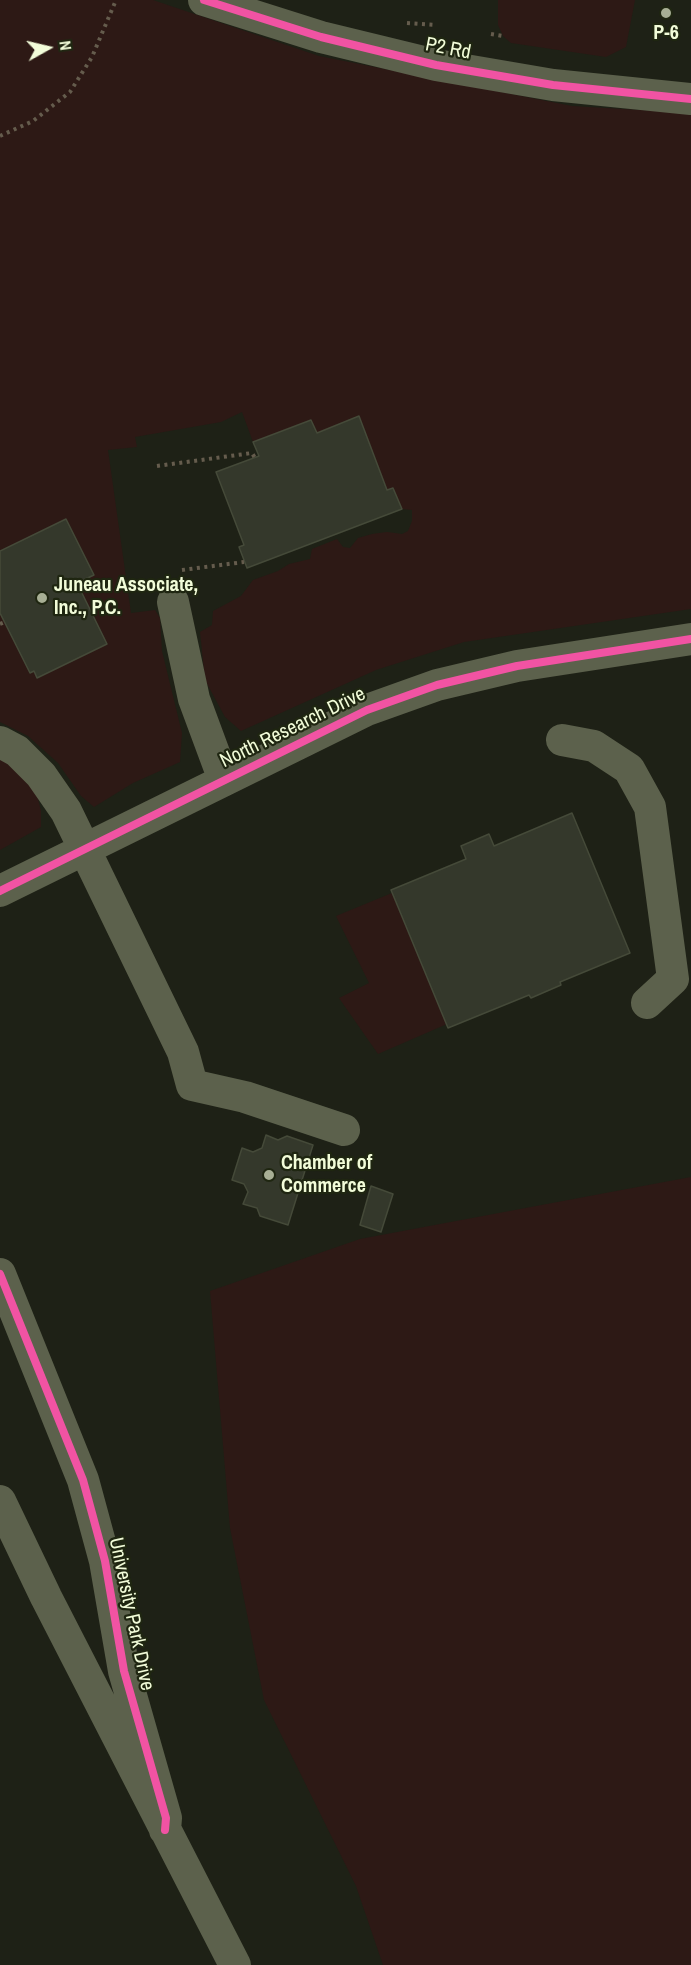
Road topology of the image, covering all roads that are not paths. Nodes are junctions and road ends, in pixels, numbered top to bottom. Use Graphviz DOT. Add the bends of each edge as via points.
graph roads {
  1 [pos="204,0"];
  2 [pos="691,99"];
  3 [pos="173,602"];
  4 [pos="691,639"];
  5 [pos="562,740"];
  6 [pos="0,742"];
  7 [pos="224,780"];
  8 [pos="86,848"];
  9 [pos="0,891"];
  10 [pos="647,1002"];
  11 [pos="344,1130"];
  12 [pos="0,1274"];
  13 [pos="0,1501"];
  14 [pos="165,1830"];
  15 [pos="235,1965"];
  1 -- 2 [label="street, P2 Rd" via="321,37 436,65 553,85"];
  3 -- 7 [label="street" via="194,699"];
  4 -- 7 [label="street, North Research Drive" via="517,666 437,685 366,710"];
  5 -- 10 [label="street" via="594,746 629,769 650,807 674,979"];
  6 -- 8 [label="street" via="17,751 40,775"];
  7 -- 8 [label="street, North Research Drive"];
  8 -- 9 [label="street, North Research Drive"];
  8 -- 11 [label="street" via="183,1052 192,1085 244,1097"];
  12 -- 14 [label="street, University Park Drive" via="83,1480 105,1561 124,1671 166,1818"];
  13 -- 14 [label="street, University Park Drive"];
  14 -- 15 [label="street, University Park Drive"];
}
